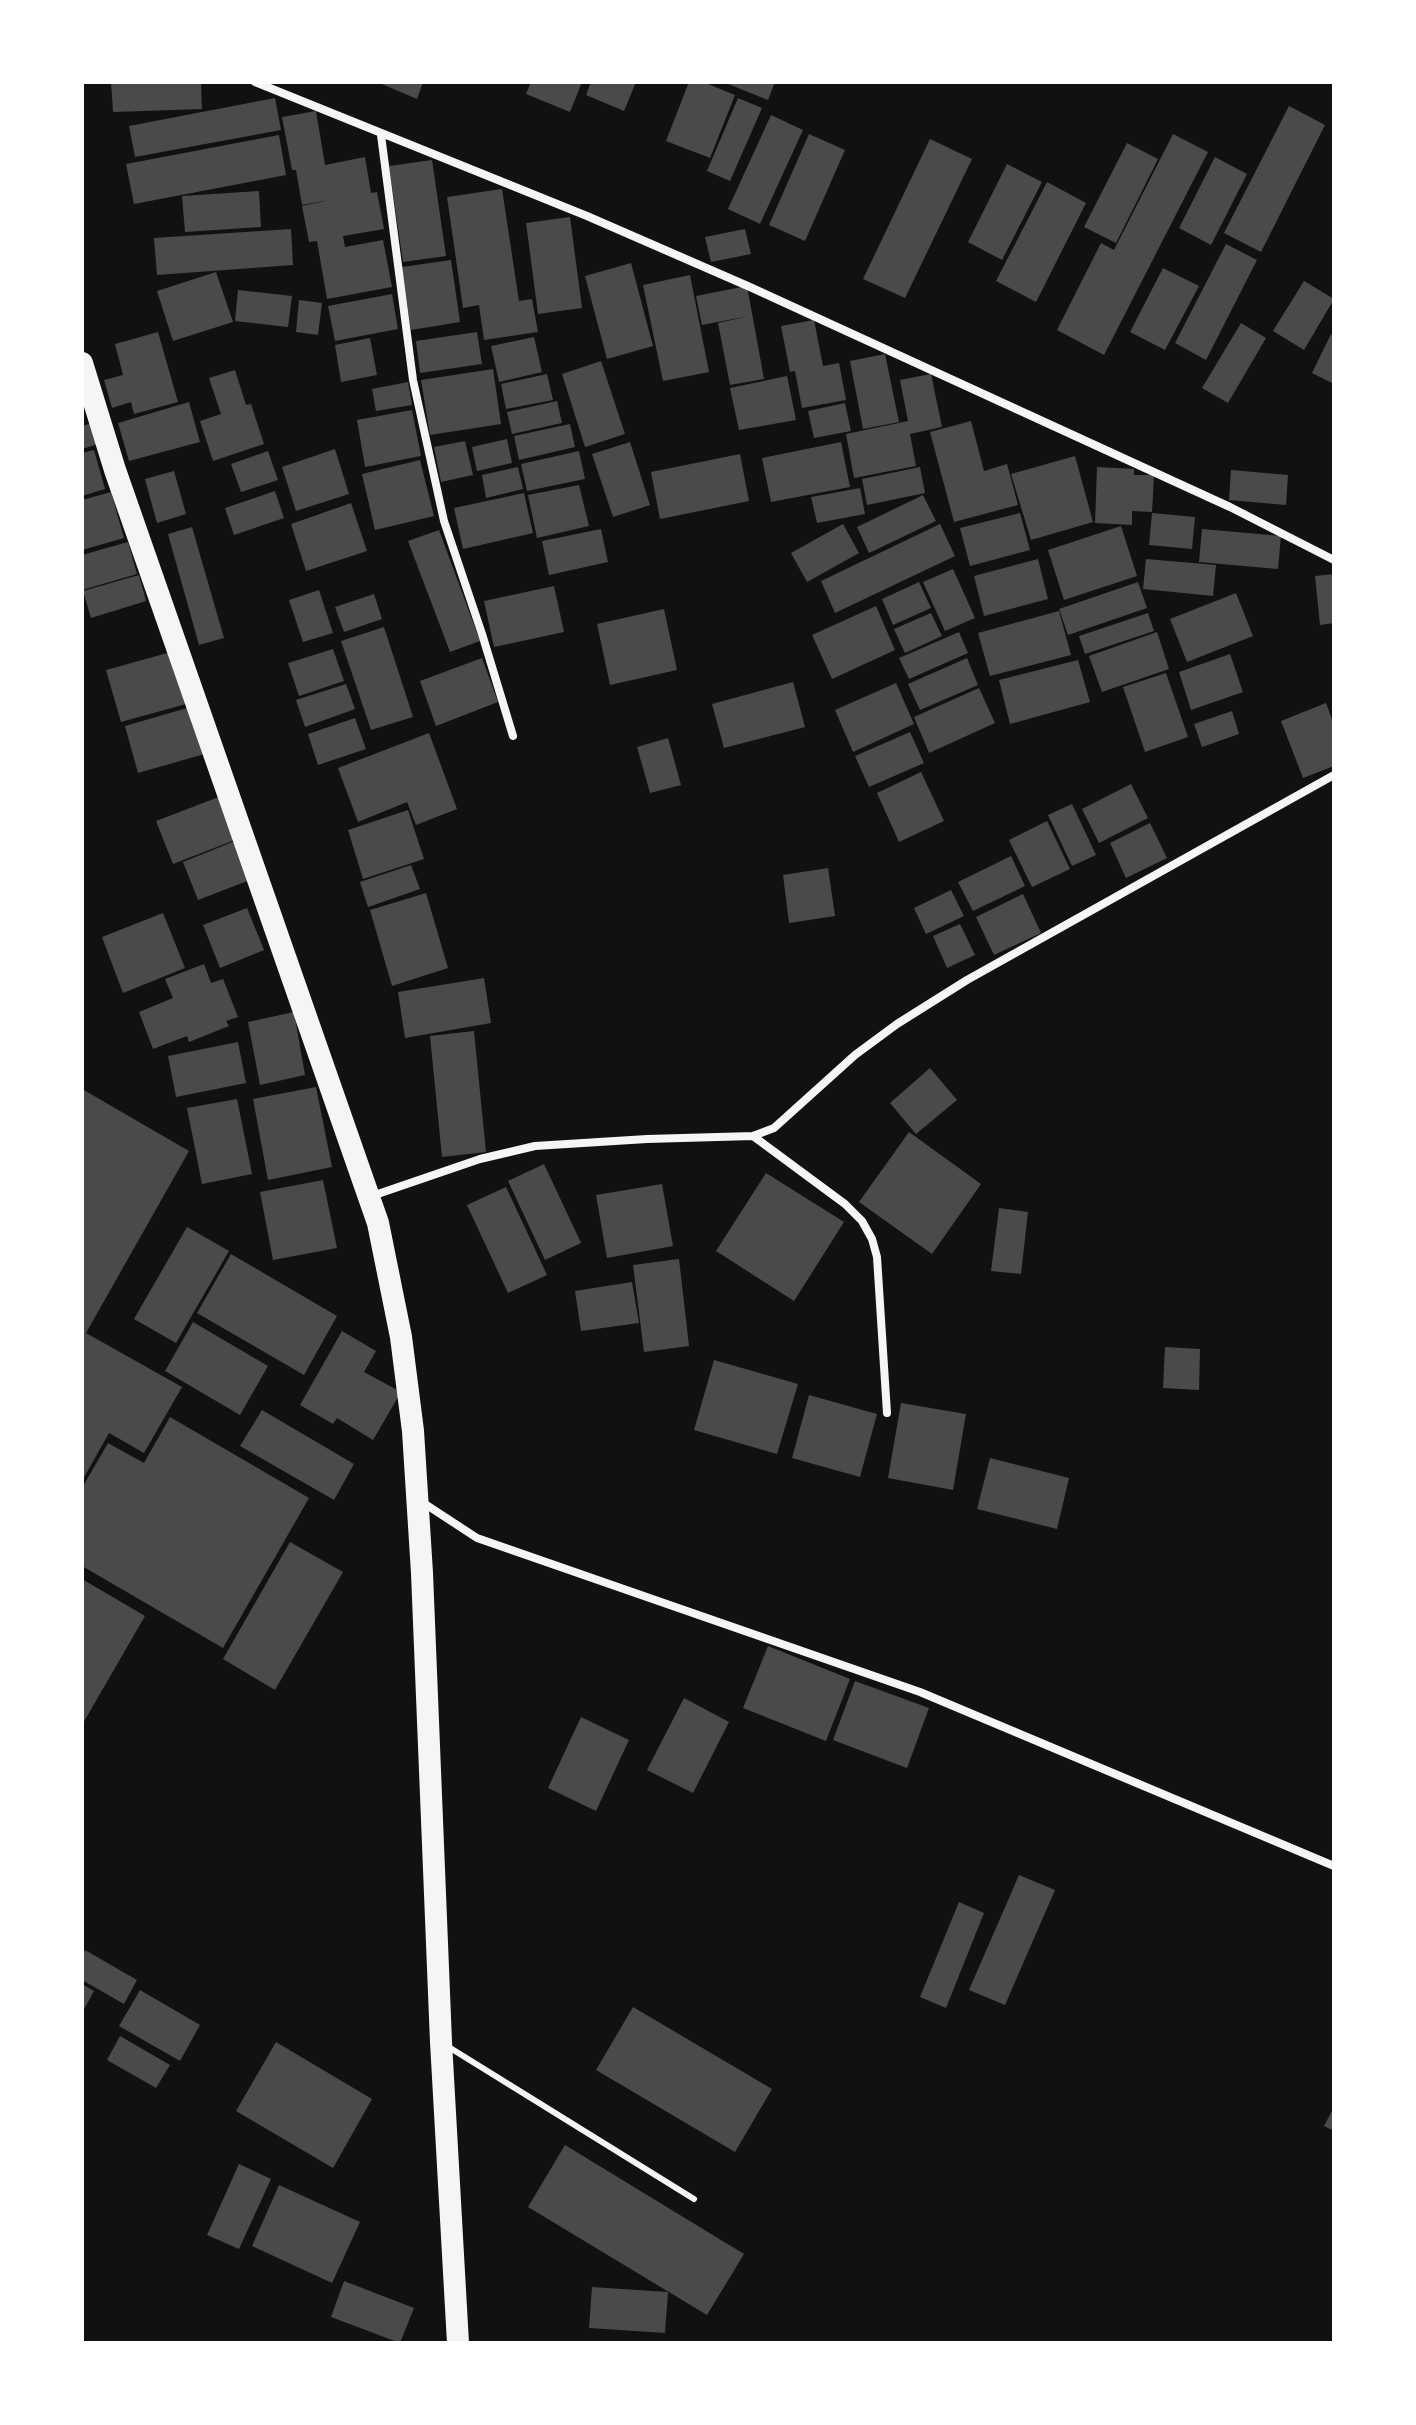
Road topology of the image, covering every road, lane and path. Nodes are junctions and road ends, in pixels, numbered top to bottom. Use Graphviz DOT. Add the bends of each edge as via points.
graph roads {
  1 [pos="255,82"];
  2 [pos="381,135"];
  3 [pos="82,363"];
  4 [pos="1334,560"];
  5 [pos="513,736"];
  6 [pos="1334,775"];
  7 [pos="753,1136"];
  8 [pos="369,1197"];
  9 [pos="887,1413"];
  10 [pos="418,1499"];
  11 [pos="1334,1866"];
  12 [pos="441,2042"];
  13 [pos="694,2199"];
  14 [pos="458,2343"];
  1 -- 2 [label="street"];
  2 -- 4 [label="street" via="750,287"];
  2 -- 5 [label="street" via="413,380 430,458 444,521"];
  3 -- 8 [label="highway"];
  6 -- 7 [label="street" via="967,980 855,1055 774,1128"];
  7 -- 8 [label="street" via="535,1146"];
  7 -- 9 [label="street" via="845,1204 872,1239"];
  8 -- 10 [label="highway" via="401,1337"];
  10 -- 11 [label="street" via="477,1538 920,1692"];
  10 -- 12 [label="highway"];
  12 -- 13 [label="lane"];
  12 -- 14 [label="highway"];
}
